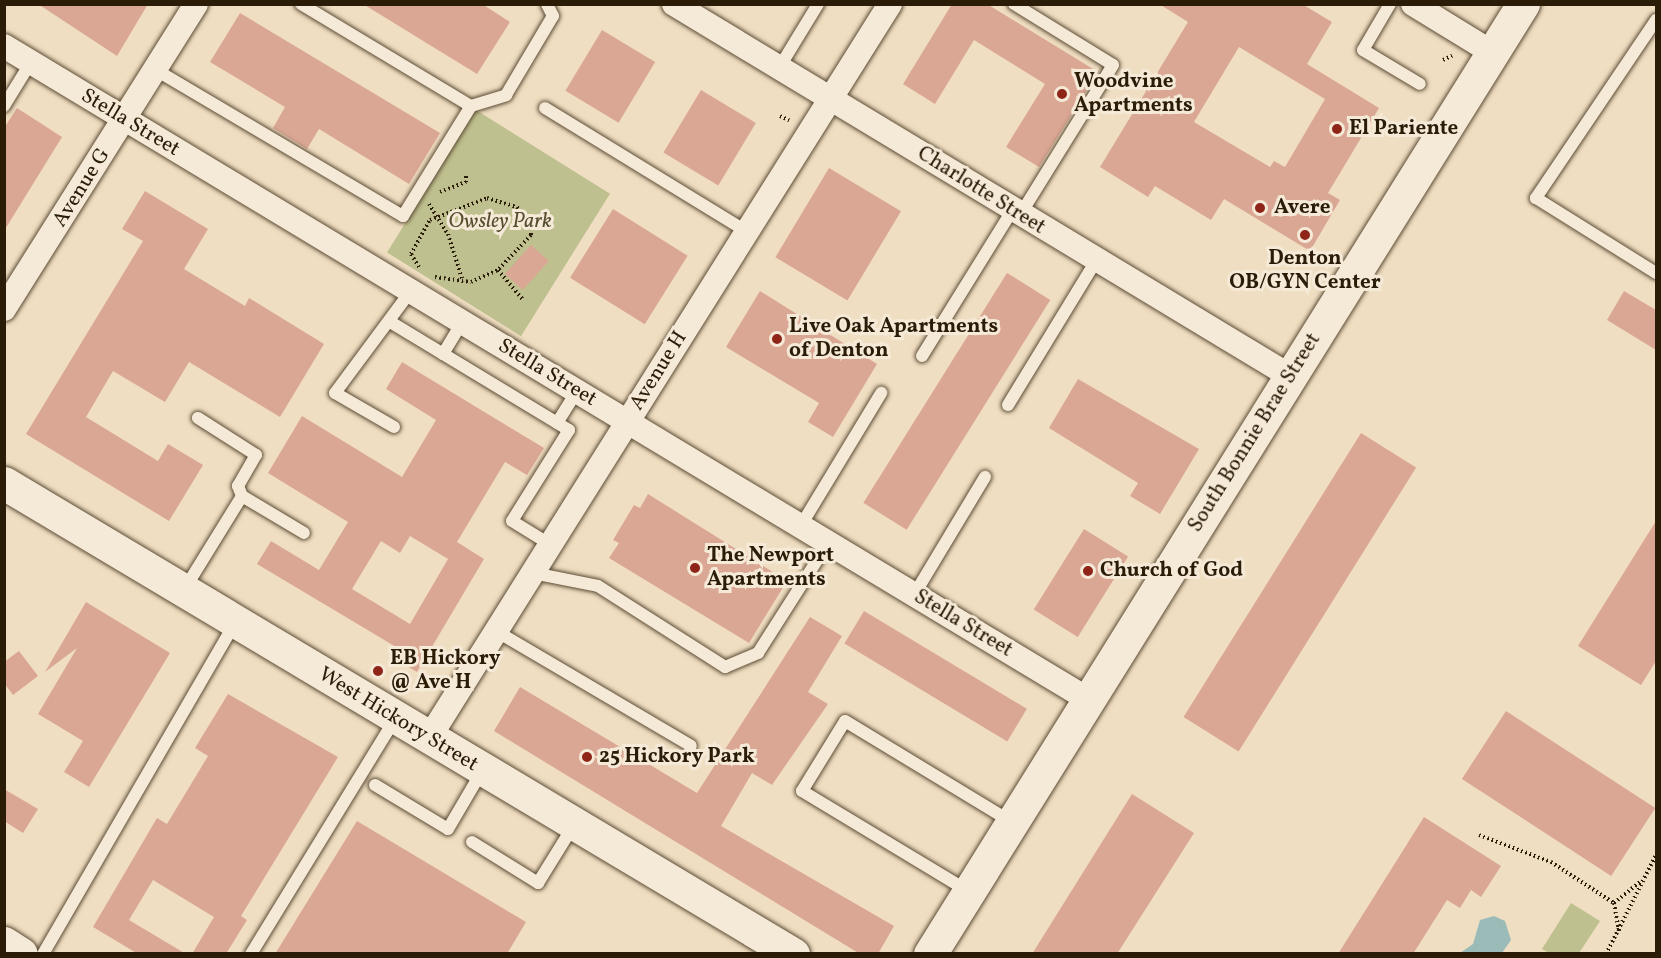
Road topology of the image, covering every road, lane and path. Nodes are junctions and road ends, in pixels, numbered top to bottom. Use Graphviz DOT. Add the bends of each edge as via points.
graph roads {
  1 [pos="196,4"];
  2 [pos="301,4"];
  3 [pos="548,4"];
  4 [pos="674,4"];
  5 [pos="818,4"];
  6 [pos="890,4"];
  7 [pos="1014,4"];
  8 [pos="1390,4"];
  9 [pos="1413,4"];
  10 [pos="1523,4"];
  11 [pos="1656,20"];
  12 [pos="4,46"];
  13 [pos="1493,53"];
  14 [pos="1452,56"];
  15 [pos="1443,60"];
  16 [pos="31,62"];
  17 [pos="779,68"];
  18 [pos="156,70"];
  19 [pos="1420,84"];
  20 [pos="9,89"];
  21 [pos="831,99"];
  22 [pos="4,106"];
  23 [pos="471,106"];
  24 [pos="544,108"];
  25 [pos="780,116"];
  26 [pos="125,120"];
  27 [pos="789,120"];
  28 [pos="466,175"];
  29 [pos="1016,213"];
  30 [pos="439,215"];
  31 [pos="747,232"];
  32 [pos="1096,261"];
  33 [pos="498,270"];
  34 [pos="1655,270"];
  35 [pos="463,282"];
  36 [pos="410,292"];
  37 [pos="522,299"];
  38 [pos="4,309"];
  39 [pos="462,322"];
  40 [pos="392,323"];
  41 [pos="442,354"];
  42 [pos="922,356"];
  43 [pos="1290,376"];
  44 [pos="577,391"];
  45 [pos="881,393"];
  46 [pos="1008,405"];
  47 [pos="198,418"];
  48 [pos="628,422"];
  49 [pos="557,423"];
  50 [pos="394,427"];
  51 [pos="985,477"];
  52 [pos="4,483"];
  53 [pos="242,496"];
  54 [pos="800,527"];
  55 [pos="304,532"];
  56 [pos="828,543"];
  57 [pos="550,545"];
  58 [pos="533,573"];
  59 [pos="183,591"];
  60 [pos="914,595"];
  61 [pos="235,622"];
  62 [pos="496,631"];
  63 [pos="1089,699"];
  64 [pos="395,718"];
  65 [pos="429,738"];
  66 [pos="691,746"];
  67 [pos="483,770"];
  68 [pos="375,785"];
  69 [pos="1012,823"];
  70 [pos="575,824"];
  71 [pos="1479,835"];
  72 [pos="472,842"];
  73 [pos="1656,855"];
  74 [pos="1644,877"];
  75 [pos="969,892"];
  76 [pos="1614,903"];
  77 [pos="1619,932"];
  78 [pos="4,943"];
  79 [pos="21,954"];
  80 [pos="43,954"];
  81 [pos="251,954"];
  82 [pos="793,954"];
  83 [pos="930,954"];
  84 [pos="1606,954"];
  1 -- 18 [label="street, Avenue G"];
  2 -- 23 [label="lane"];
  3 -- 23 [label="lane" via="553,16 506,95"];
  4 -- 17 [label="street, Charlotte Street"];
  5 -- 17 [label="lane"];
  6 -- 21 [label="street, Avenue H"];
  7 -- 29 [label="lane" via="1113,65"];
  8 -- 19 [label="lane" via="1363,50"];
  9 -- 13 [label="street"];
  10 -- 13 [label="main road, South Bonnie Brae Street"];
  11 -- 34 [label="lane" via="1536,198"];
  12 -- 16 [label="street, Stella Street"];
  13 -- 43 [label="main road, South Bonnie Brae Street"];
  14 -- 15 [label="path"];
  16 -- 20 [label="lane"];
  16 -- 26 [label="street, Stella Street"];
  17 -- 21 [label="street, Charlotte Street"];
  18 -- 23 [label="lane" via="403,216"];
  18 -- 26 [label="street, Avenue G"];
  20 -- 22 [label="lane"];
  21 -- 29 [label="street, Charlotte Street"];
  21 -- 31 [label="street, Avenue H"];
  24 -- 31 [label="lane"];
  25 -- 27 [label="path"];
  26 -- 36 [label="street, Stella Street"];
  26 -- 38 [label="street, Avenue G"];
  28 -- 30 [label="path" via="466,182 425,201"];
  29 -- 32 [label="street, Charlotte Street"];
  29 -- 42 [label="lane"];
  30 -- 33 [label="path" via="487,198 517,207 529,218 531,235"];
  30 -- 35 [label="path"];
  30 -- 35 [label="path" via="417,237 411,254 435,278"];
  31 -- 48 [label="street, Avenue H"];
  32 -- 43 [label="street, Charlotte Street"];
  32 -- 46 [label="lane"];
  33 -- 35 [label="path"];
  33 -- 37 [label="path"];
  36 -- 39 [label="street, Stella Street"];
  36 -- 40 [label="lane"];
  39 -- 41 [label="lane"];
  39 -- 44 [label="street, Stella Street"];
  40 -- 41 [label="lane"];
  40 -- 50 [label="lane" via="335,393"];
  41 -- 49 [label="lane"];
  43 -- 63 [label="main road, South Bonnie Brae Street"];
  44 -- 48 [label="street, Stella Street"];
  44 -- 49 [label="lane"];
  45 -- 54 [label="lane"];
  47 -- 53 [label="lane" via="256,454 238,486"];
  48 -- 54 [label="street, Stella Street"];
  48 -- 57 [label="street, Avenue H"];
  49 -- 57 [label="lane" via="569,430 512,521"];
  51 -- 60 [label="lane"];
  52 -- 59 [label="main road, West Hickory Street"];
  53 -- 55 [label="lane"];
  53 -- 59 [label="lane"];
  54 -- 56 [label="street, Stella Street"];
  56 -- 58 [label="lane" via="758,653 725,667 598,586"];
  56 -- 60 [label="street, Stella Street"];
  57 -- 58 [label="street, Avenue H"];
  58 -- 62 [label="street, Avenue H"];
  59 -- 61 [label="main road, West Hickory Street"];
  60 -- 63 [label="street, Stella Street"];
  61 -- 64 [label="main road, West Hickory Street"];
  61 -- 80 [label="lane"];
  62 -- 65 [label="street, Avenue H"];
  62 -- 66 [label="lane"];
  63 -- 69 [label="main road, South Bonnie Brae Street"];
  64 -- 65 [label="main road, West Hickory Street"];
  64 -- 81 [label="lane"];
  65 -- 67 [label="main road, West Hickory Street"];
  67 -- 68 [label="lane" via="448,829"];
  67 -- 70 [label="main road, West Hickory Street"];
  69 -- 75 [label="main road, South Bonnie Brae Street"];
  69 -- 75 [label="lane" via="844,721 802,791"];
  70 -- 72 [label="lane" via="538,883"];
  70 -- 82 [label="main road, West Hickory Street"];
  71 -- 76 [label="path" via="1551,862"];
  73 -- 74 [label="path"];
  74 -- 76 [label="path"];
  74 -- 77 [label="path"];
  75 -- 83 [label="main road, South Bonnie Brae Street"];
  76 -- 77 [label="path"];
  77 -- 84 [label="path"];
  78 -- 79 [label="main road"];
}
